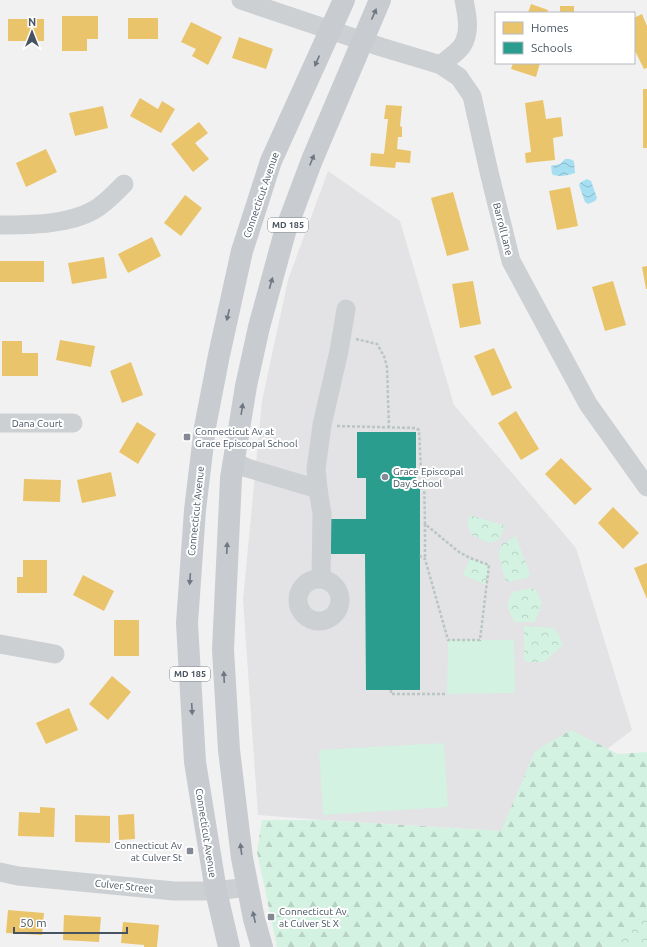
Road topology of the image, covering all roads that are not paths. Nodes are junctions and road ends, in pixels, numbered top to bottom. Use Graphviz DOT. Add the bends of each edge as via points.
graph roads {
  1 [pos="241,0"];
  2 [pos="344,0"];
  3 [pos="380,0"];
  4 [pos="464,0"];
  5 [pos="331,30"];
  6 [pos="362,40"];
  7 [pos="441,65"];
  8 [pos="124,184"];
  9 [pos="0,225"];
  10 [pos="346,309"];
  11 [pos="0,423"];
  12 [pos="73,423"];
  13 [pos="201,457"];
  14 [pos="234,462"];
  15 [pos="647,487"];
  16 [pos="318,489"];
  17 [pos="321,578"];
  18 [pos="0,644"];
  19 [pos="55,654"];
  20 [pos="0,872"];
  21 [pos="248,887"];
  22 [pos="216,891"];
  23 [pos="229,947"];
  24 [pos="262,947"];
  1 -- 5 [label="street, Barroll Lane"];
  2 -- 5 [label="main road, Connecticut Avenue / MD 185"];
  6 -- 3 [label="main road, MD 185, one-way"];
  4 -- 7 [label="street" via="467,34 461,47"];
  5 -- 6 [label="street, Barroll Lane"];
  5 -- 13 [label="main road, Connecticut Avenue / MD 185, one-way" via="272,161 242,251 219,356"];
  6 -- 7 [label="street, Barroll Lane"];
  14 -- 6 [label="main road, MD 185, one-way" via="257,334 285,232"];
  7 -- 15 [label="street, Barroll Lane" via="459,77 472,96 511,261 588,404"];
  8 -- 9 [label="street" via="94,210 69,220"];
  10 -- 16 [label="street" via="322,425 316,469"];
  11 -- 12 [label="street, Dana Court"];
  13 -- 14 [label="main road"];
  13 -- 22 [label="main road, Connecticut Avenue / MD 185, one-way" via="187,623 195,762"];
  14 -- 16 [label="street"];
  21 -- 14 [label="main road, MD 185, one-way" via="228,750 223,650"];
  16 -- 17 [label="street" via="322,514"];
  18 -- 19 [label="street"];
  20 -- 22 [label="street, Culver Street" via="18,876 174,891"];
  21 -- 22 [label="street, Culver Street"];
  24 -- 21 [label="main road, MD 185, one-way"];
  22 -- 23 [label="main road, Connecticut Avenue / MD 185"];
}
